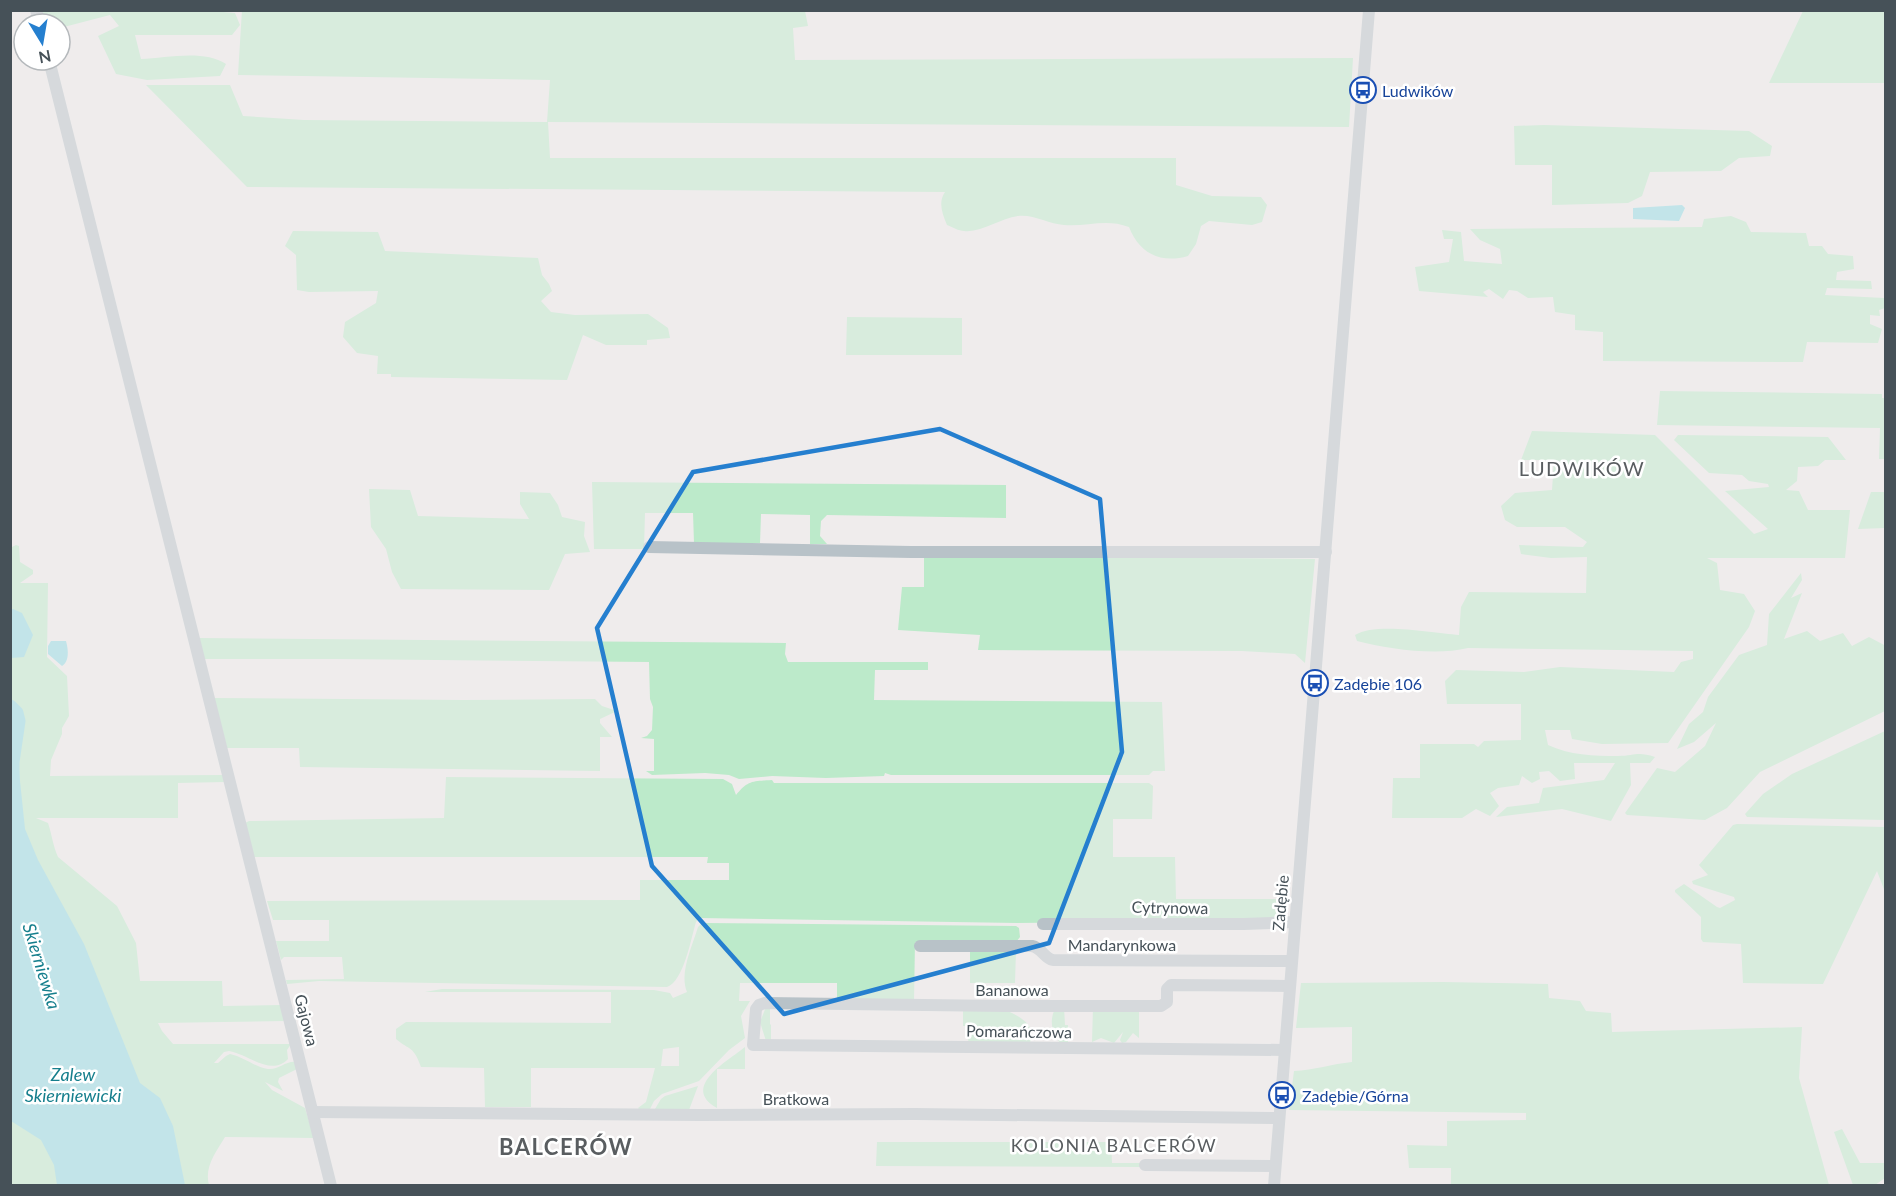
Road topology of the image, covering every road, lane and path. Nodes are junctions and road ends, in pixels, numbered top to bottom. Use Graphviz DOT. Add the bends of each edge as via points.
graph roads {
  1 [pos="1369,10"];
  2 [pos="52,72"];
  3 [pos="649,547"];
  4 [pos="1326,552"];
  5 [pos="1295,922"];
  6 [pos="1043,924"];
  7 [pos="921,946"];
  8 [pos="1292,961"];
  9 [pos="1290,986"];
  10 [pos="753,1045"];
  11 [pos="1285,1050"];
  12 [pos="313,1112"];
  13 [pos="1279,1118"];
  14 [pos="1145,1165"];
  15 [pos="1275,1166"];
  16 [pos="331,1185"];
  17 [pos="1274,1185"];
  1 -- 4 [label="street, Zadębie"];
  2 -- 12 [label="street, Gajowa"];
  3 -- 4 [label="street" via="911,552"];
  4 -- 5 [label="street, Zadębie"];
  5 -- 6 [label="street, Cytrynowa"];
  5 -- 8 [label="street, Zadębie"];
  7 -- 8 [label="street, Mandarynkowa" via="1032,946 1053,960"];
  8 -- 9 [label="street, Zadębie"];
  9 -- 10 [label="street, Bananowa" via="1171,985 1167,1002 1161,1006 765,1003 756,1009"];
  9 -- 11 [label="street, Zadębie"];
  10 -- 11 [label="street, Pomarańczowa"];
  11 -- 13 [label="street, Zadębie"];
  12 -- 13 [label="street, Bratkowa"];
  12 -- 16 [label="street, Gajowa"];
  13 -- 15 [label="street, Zadębie"];
  14 -- 15 [label="street"];
  15 -- 17 [label="street, Zadębie"];
}
